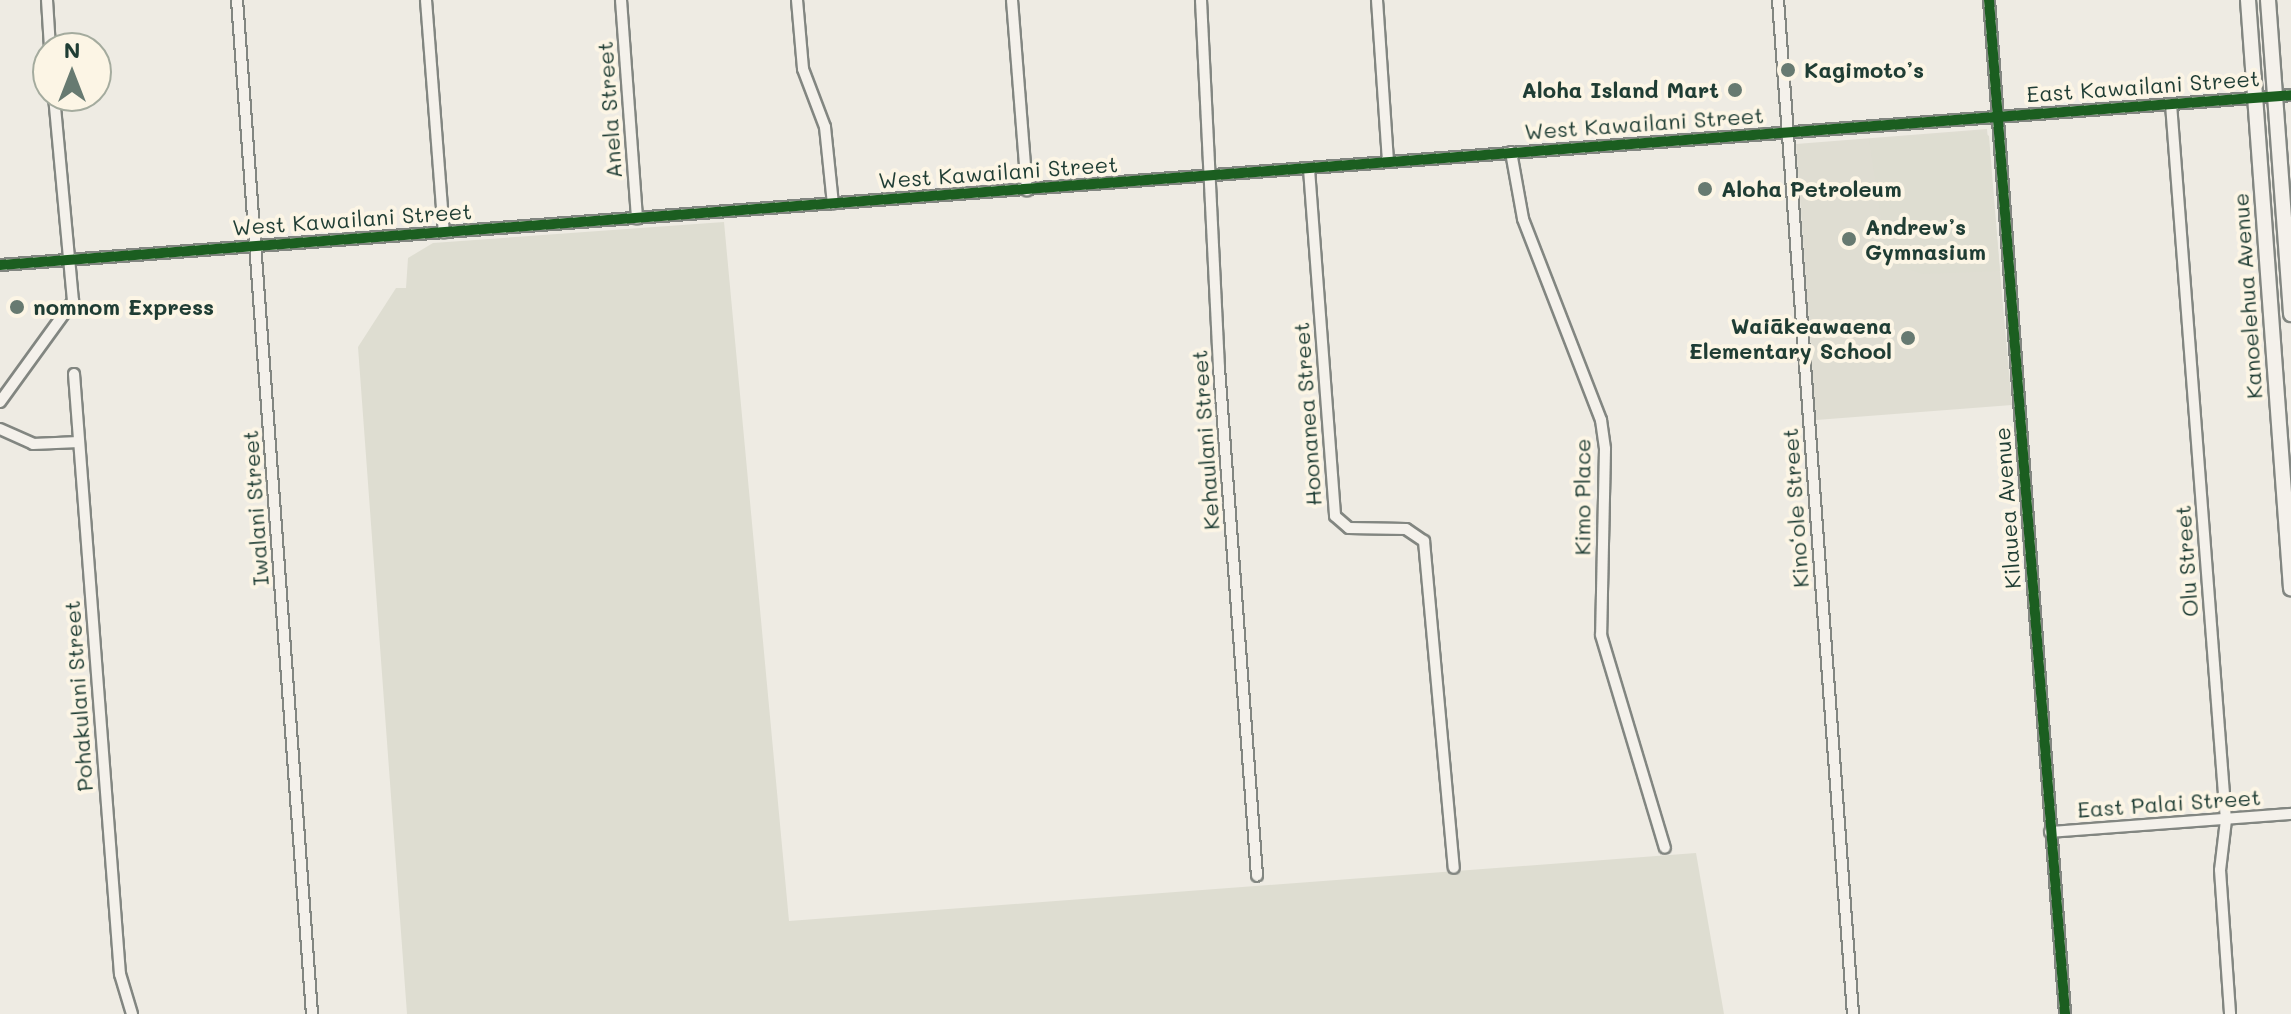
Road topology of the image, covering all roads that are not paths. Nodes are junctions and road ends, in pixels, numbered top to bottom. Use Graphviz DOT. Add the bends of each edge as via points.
graph roads {
  1 [pos="47,0"];
  2 [pos="237,0"];
  3 [pos="426,0"];
  4 [pos="621,0"];
  5 [pos="797,0"];
  6 [pos="1012,0"];
  7 [pos="1201,0"];
  8 [pos="1377,0"];
  9 [pos="1778,0"];
  10 [pos="1989,0"];
  11 [pos="2248,0"];
  12 [pos="2268,0"];
  13 [pos="49,32"];
  14 [pos="2291,95"];
  15 [pos="2275,97"];
  16 [pos="2255,98"];
  17 [pos="2171,104"];
  18 [pos="55,112"];
  19 [pos="1999,117"];
  20 [pos="1788,133"];
  21 [pos="1511,152"];
  22 [pos="1388,161"];
  23 [pos="1309,169"];
  24 [pos="1207,176"];
  25 [pos="1027,190"];
  26 [pos="833,204"];
  27 [pos="637,218"];
  28 [pos="444,232"];
  29 [pos="255,246"];
  30 [pos="66,260"];
  31 [pos="0,265"];
  32 [pos="2291,314"];
  33 [pos="74,374"];
  34 [pos="0,402"];
  35 [pos="0,429"];
  36 [pos="79,442"];
  37 [pos="2291,588"];
  38 [pos="2291,814"];
  39 [pos="2226,820"];
  40 [pos="2050,832"];
  41 [pos="1665,848"];
  42 [pos="1454,868"];
  43 [pos="1257,876"];
  44 [pos="132,1014"];
  45 [pos="312,1014"];
  46 [pos="1853,1014"];
  47 [pos="2065,1014"];
  48 [pos="2230,1014"];
  1 -- 13 [label="street"];
  2 -- 29 [label="street, Iwalani Street"];
  3 -- 28 [label="street"];
  4 -- 27 [label="street, Anela Street"];
  5 -- 26 [label="street" via="803,69 825,127"];
  6 -- 25 [label="street"];
  7 -- 24 [label="street, Kehaulani Street"];
  8 -- 22 [label="street"];
  9 -- 20 [label="street, Kinoʻole Street"];
  10 -- 19 [label="street, Kilauea Avenue"];
  11 -- 16 [label="highway, Kanoelehua Avenue"];
  12 -- 15 [label="highway, Kanoelehua Avenue"];
  14 -- 15 [label="street, East Kawailani Street"];
  15 -- 16 [label="street, East Kawailani Street"];
  15 -- 32 [label="highway, Kanoelehua Avenue"];
  16 -- 17 [label="street, East Kawailani Street"];
  16 -- 37 [label="highway, Kanoelehua Avenue"];
  17 -- 19 [label="street, East Kawailani Street"];
  17 -- 39 [label="street, Olu Street"];
  18 -- 30 [label="street"];
  19 -- 20 [label="street, West Kawailani Street"];
  19 -- 40 [label="street, Kilauea Avenue"];
  20 -- 21 [label="street, West Kawailani Street"];
  20 -- 46 [label="street, Kinoʻole Street"];
  21 -- 22 [label="street, West Kawailani Street"];
  21 -- 41 [label="street, Kimo Place" via="1523,219 1601,420 1601,635"];
  22 -- 23 [label="street, West Kawailani Street"];
  23 -- 24 [label="street, West Kawailani Street"];
  23 -- 42 [label="street, Hoonanea Street" via="1335,516 1349,528 1406,529 1424,541"];
  24 -- 25 [label="street, West Kawailani Street"];
  24 -- 43 [label="street, Kehaulani Street"];
  25 -- 26 [label="street, West Kawailani Street"];
  26 -- 27 [label="street, West Kawailani Street"];
  27 -- 28 [label="street, West Kawailani Street"];
  28 -- 29 [label="street, West Kawailani Street"];
  29 -- 30 [label="street, West Kawailani Street"];
  29 -- 45 [label="street, Iwalani Street"];
  30 -- 31 [label="street, West Kawailani Street"];
  30 -- 34 [label="street" via="73,301 69,311"];
  33 -- 36 [label="street, Pohakulani Street"];
  35 -- 36 [label="street" via="27,442"];
  36 -- 44 [label="street, Pohakulani Street" via="120,974"];
  38 -- 39 [label="street, East Palai Street"];
  39 -- 40 [label="street, East Palai Street"];
  39 -- 48 [label="street, Olu Street" via="2220,870"];
  40 -- 47 [label="street, Kilauea Avenue"];
}
